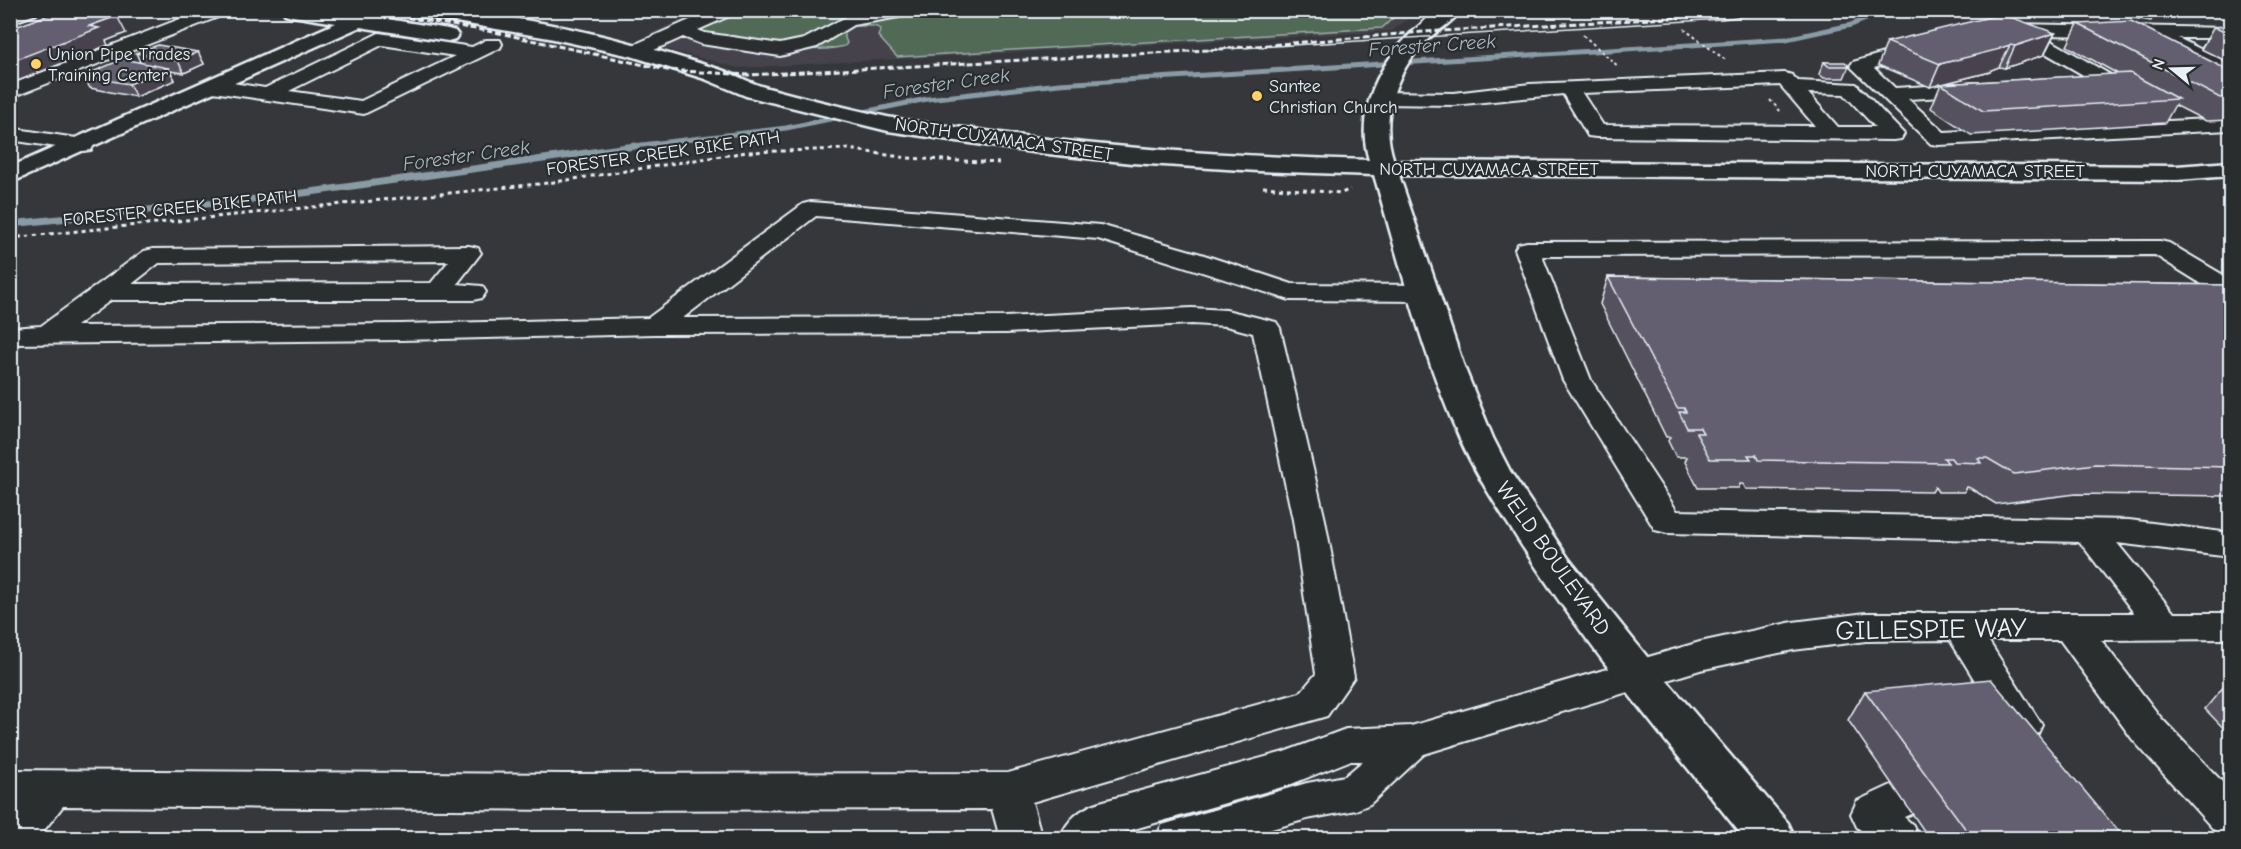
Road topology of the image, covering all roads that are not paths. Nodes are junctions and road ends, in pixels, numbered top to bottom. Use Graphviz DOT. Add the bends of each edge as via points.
graph roads {
  1 [pos="29,10"];
  2 [pos="220,10"];
  3 [pos="292,10"];
  4 [pos="379,10"];
  5 [pos="421,10"];
  6 [pos="728,10"];
  7 [pos="911,10"];
  8 [pos="1452,10"];
  9 [pos="2004,13"];
  10 [pos="470,14"];
  11 [pos="2193,16"];
  12 [pos="10,17"];
  13 [pos="358,20"];
  14 [pos="691,26"];
  15 [pos="1989,30"];
  16 [pos="2017,30"];
  17 [pos="2230,33"];
  18 [pos="2119,36"];
  19 [pos="2170,41"];
  20 [pos="2230,42"];
  21 [pos="1936,43"];
  22 [pos="493,48"];
  23 [pos="636,51"];
  24 [pos="2148,51"];
  25 [pos="2230,71"];
  26 [pos="654,78"];
  27 [pos="2107,81"];
  28 [pos="2073,83"];
  29 [pos="213,86"];
  30 [pos="1792,87"];
  31 [pos="1569,88"];
  32 [pos="1993,88"];
  33 [pos="1383,90"];
  34 [pos="754,91"];
  35 [pos="10,92"];
  36 [pos="1890,93"];
  37 [pos="268,94"];
  38 [pos="2230,124"];
  39 [pos="2188,126"];
  40 [pos="1832,133"];
  41 [pos="10,134"];
  42 [pos="83,145"];
  43 [pos="1384,168"];
  44 [pos="2230,169"];
  45 [pos="10,177"];
  46 [pos="2230,290"];
  47 [pos="438,291"];
  48 [pos="104,292"];
  49 [pos="473,292"];
  50 [pos="1423,293"];
  51 [pos="655,326"];
  52 [pos="48,334"];
  53 [pos="10,336"];
  54 [pos="2089,531"];
  55 [pos="2230,545"];
  56 [pos="2070,626"];
  57 [pos="2164,626"];
  58 [pos="2230,626"];
  59 [pos="1960,627"];
  60 [pos="1637,674"];
  61 [pos="2046,753"];
  62 [pos="1298,784"];
  63 [pos="10,788"];
  64 [pos="53,788"];
  65 [pos="1008,791"];
  66 [pos="2230,818"];
  67 [pos="14,838"];
  68 [pos="1021,838"];
  69 [pos="1081,838"];
  70 [pos="1177,838"];
  71 [pos="1772,838"];
  1 -- 12 [label="main road"];
  2 -- 35 [label="street"];
  3 -- 13 [label="main road"];
  4 -- 13 [label="main road"];
  5 -- 10 [label="main road, NORTH CUYAMACA STREET"];
  6 -- 14 [label="street"];
  7 -- 14 [label="street" via="848,21 810,43 780,50 689,35 686,31"];
  8 -- 33 [label="main road" via="1412,43"];
  9 -- 11 [label="street" via="2028,18 2181,25 2190,23"];
  10 -- 23 [label="main road, NORTH CUYAMACA STREET"];
  13 -- 22 [label="main road" via="420,29"];
  13 -- 29 [label="main road"];
  14 -- 23 [label="street"];
  15 -- 16 [label="street"];
  16 -- 18 [label="street"];
  16 -- 27 [label="street"];
  17 -- 18 [label="street"];
  18 -- 19 [label="street"];
  18 -- 24 [label="street"];
  19 -- 20 [label="street"];
  19 -- 25 [label="street"];
  21 -- 36 [label="street" via="1860,66"];
  22 -- 37 [label="street" via="379,39"];
  22 -- 37 [label="street" via="364,108"];
  23 -- 34 [label="main road, NORTH CUYAMACA STREET"];
  26 -- 34 [label="main road, NORTH CUYAMACA STREET"];
  27 -- 28 [label="street"];
  27 -- 39 [label="street"];
  29 -- 37 [label="street"];
  29 -- 42 [label="main road"];
  30 -- 31 [label="street" via="1785,79 1727,79"];
  30 -- 40 [label="street"];
  30 -- 40 [label="street" via="1849,88 1893,134"];
  31 -- 33 [label="street" via="1454,99"];
  31 -- 40 [label="street" via="1596,131"];
  32 -- 36 [label="street"];
  33 -- 43 [label="main road, WELD BOULEVARD" via="1376,144"];
  34 -- 43 [label="main road, NORTH CUYAMACA STREET" via="888,124 1039,146 1132,156"];
  36 -- 39 [label="street" via="1939,139"];
  38 -- 39 [label="street"];
  41 -- 42 [label="street"];
  42 -- 45 [label="main road"];
  43 -- 44 [label="main road, NORTH CUYAMACA STREET" via="2165,172"];
  43 -- 50 [label="main road, WELD BOULEVARD"];
  46 -- 54 [label="street" via="2160,248 1527,249 1577,380 1667,522"];
  47 -- 48 [label="street"];
  47 -- 48 [label="street" via="469,253 153,256"];
  47 -- 49 [label="street"];
  48 -- 52 [label="street"];
  50 -- 51 [label="street" via="1290,292 1100,232 811,209"];
  50 -- 60 [label="main road, WELD BOULEVARD" via="1460,400 1494,473 1555,568"];
  51 -- 52 [label="street"];
  51 -- 65 [label="street" via="1006,325 1192,316 1226,318 1266,328 1309,520 1335,677 1313,705"];
  52 -- 53 [label="street"];
  54 -- 55 [label="street"];
  54 -- 57 [label="street"];
  56 -- 57 [label="street, GILLESPIE WAY"];
  56 -- 59 [label="street, GILLESPIE WAY"];
  56 -- 66 [label="street" via="2147,729"];
  57 -- 58 [label="street, GILLESPIE WAY"];
  59 -- 60 [label="street, GILLESPIE WAY" via="1829,630 1747,645"];
  59 -- 61 [label="street" via="2024,727"];
  60 -- 62 [label="street, GILLESPIE WAY" via="1411,742 1356,792"];
  60 -- 71 [label="main road, WELD BOULEVARD"];
  62 -- 69 [label="street" via="1100,820"];
  62 -- 70 [label="street"];
  63 -- 64 [label="street"];
  64 -- 65 [label="street"];
  64 -- 67 [label="street"];
  65 -- 68 [label="street"];
}
